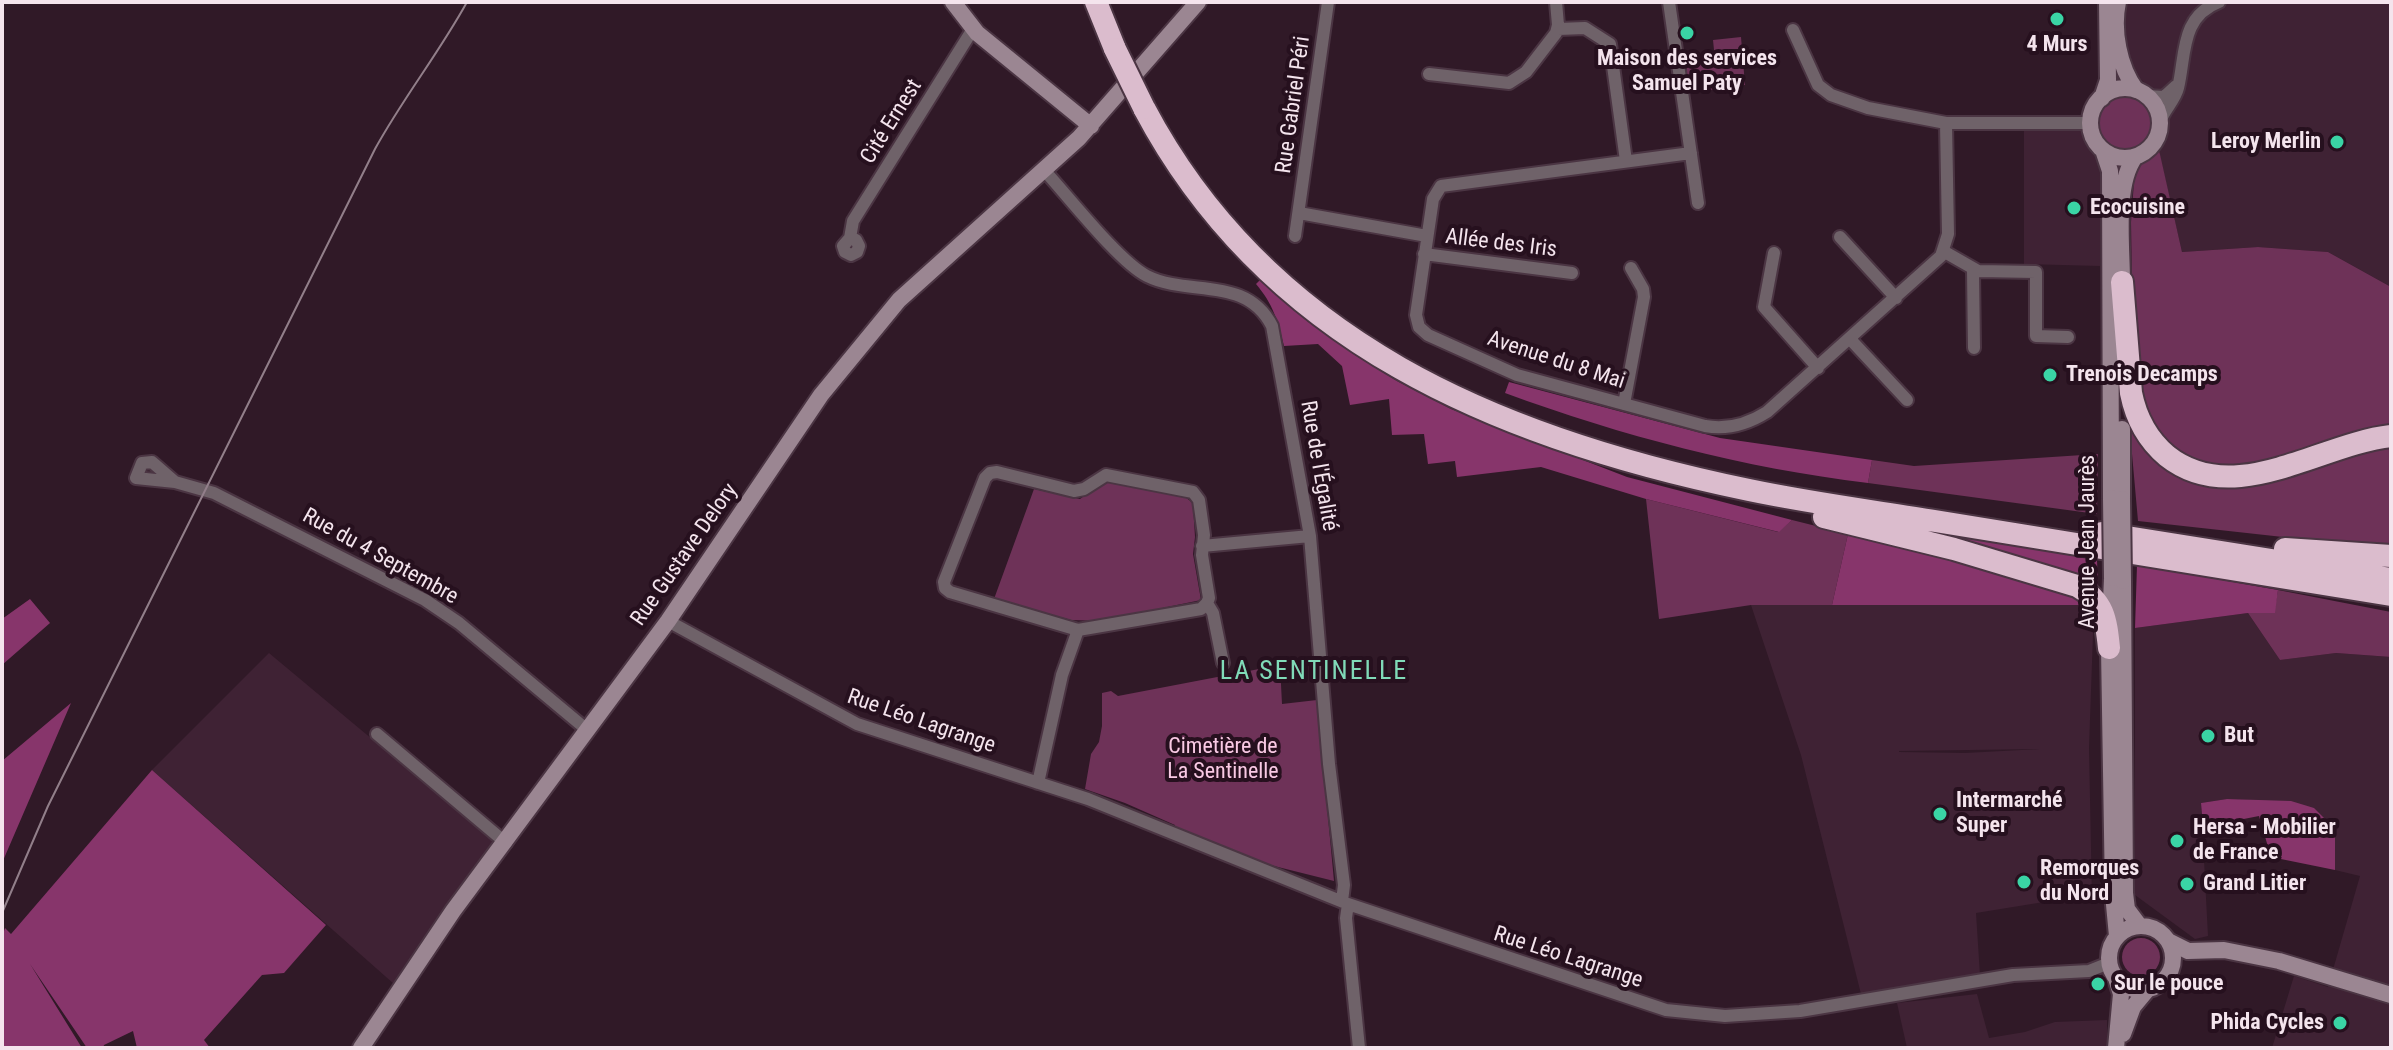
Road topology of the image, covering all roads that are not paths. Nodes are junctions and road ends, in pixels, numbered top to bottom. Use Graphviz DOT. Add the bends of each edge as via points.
graph roads {
  1 [pos="953,2"];
  2 [pos="1096,2"];
  3 [pos="1111,2"];
  4 [pos="1198,2"];
  5 [pos="1328,2"];
  6 [pos="1556,2"];
  7 [pos="1669,2"];
  8 [pos="2107,2"];
  9 [pos="2118,2"];
  10 [pos="2219,2"];
  11 [pos="973,29"];
  12 [pos="1558,29"];
  13 [pos="1793,30"];
  14 [pos="1121,44"];
  15 [pos="1429,74"];
  16 [pos="2179,80"];
  17 [pos="2142,93"];
  18 [pos="2102,98"];
  19 [pos="1149,102"];
  20 [pos="2160,122"];
  21 [pos="1946,123"];
  22 [pos="2091,123"];
  23 [pos="1091,126"];
  24 [pos="2103,150"];
  25 [pos="1691,153"];
  26 [pos="2135,157"];
  27 [pos="1626,161"];
  28 [pos="1044,170"];
  29 [pos="1698,203"];
  30 [pos="1299,213"];
  31 [pos="1295,236"];
  32 [pos="1427,236"];
  33 [pos="1840,237"];
  34 [pos="850,238"];
  35 [pos="1943,251"];
  36 [pos="1774,253"];
  37 [pos="1424,254"];
  38 [pos="1631,268"];
  39 [pos="1973,270"];
  40 [pos="1572,273"];
  41 [pos="2122,282"];
  42 [pos="1896,298"];
  43 [pos="2068,337"];
  44 [pos="1850,339"];
  45 [pos="1974,348"];
  46 [pos="1818,368"];
  47 [pos="1907,400"];
  48 [pos="1624,404"];
  49 [pos="2391,436"];
  50 [pos="1697,479"];
  51 [pos="175,482"];
  52 [pos="2116,499"];
  53 [pos="1310,536"];
  54 [pos="2121,536"];
  55 [pos="1202,546"];
  56 [pos="2391,556"];
  57 [pos="2391,579"];
  58 [pos="2117,580"];
  59 [pos="2391,595"];
  60 [pos="1207,603"];
  61 [pos="668,621"];
  62 [pos="1078,630"];
  63 [pos="2109,648"];
  64 [pos="1223,663"];
  65 [pos="586,729"];
  66 [pos="377,734"];
  67 [pos="1038,783"];
  68 [pos="506,843"];
  69 [pos="1345,903"];
  70 [pos="2139,925"];
  71 [pos="2117,936"];
  72 [pos="2170,942"];
  73 [pos="2248,955"];
  74 [pos="2112,970"];
  75 [pos="2169,973"];
  76 [pos="2327,974"];
  77 [pos="2391,987"];
  78 [pos="2148,989"];
  79 [pos="2391,995"];
  80 [pos="361,1048"];
  81 [pos="1359,1048"];
  82 [pos="2116,1048"];
  83 [pos="2123,1048"];
  1 -- 11 [label="main road"];
  2 -- 14 [label="highway"];
  3 -- 14 [label="highway"];
  4 -- 23 [label="main road, Rue Gustave Delory"];
  5 -- 30 [label="street, Rue Gabriel Péri"];
  6 -- 12 [label="street"];
  7 -- 25 [label="street"];
  8 -- 18 [label="main road" via="2108,80"];
  9 -- 17 [label="main road" via="2125,73"];
  10 -- 16 [label="street" via="2201,11 2190,27"];
  11 -- 23 [label="main road"];
  11 -- 34 [label="street, Cité Ernest" via="853,221"];
  12 -- 15 [label="street" via="1526,72 1509,83"];
  12 -- 27 [label="street" via="1585,28 1610,44"];
  13 -- 21 [label="street" via="1812,75 1826,91 1877,110"];
  14 -- 19 [label="highway"];
  16 -- 17 [label="street" via="2167,96"];
  16 -- 20 [label="street"];
  17 -- 18 [label="main road" via="2120,89"];
  17 -- 20 [label="main road" via="2156,107"];
  18 -- 22 [label="main road"];
  19 -- 50 [label="highway" via="1194,188 1243,247 1293,295 1363,348 1509,422"];
  19 -- 54 [label="highway" via="1217,194 1287,270 1373,336 1474,391 1600,438 1733,472"];
  20 -- 26 [label="main road" via="2153,144"];
  21 -- 22 [label="street"];
  21 -- 35 [label="street" via="1948,234"];
  22 -- 24 [label="main road"];
  23 -- 28 [label="main road, Rue Gustave Delory"];
  24 -- 26 [label="main road"];
  24 -- 52 [label="main road, Avenue Jean Jaurès" via="2110,171"];
  25 -- 27 [label="street, Avenue du 8 Mai"];
  25 -- 29 [label="street"];
  26 -- 41 [label="main road, Avenue Jean Jaurès" via="2123,198"];
  27 -- 32 [label="street, Avenue du 8 Mai" via="1441,186 1433,199"];
  28 -- 53 [label="street, Rue de l'Égalité" via="1139,271 1161,281 1235,292 1267,316 1275,335"];
  28 -- 61 [label="main road, Rue Gustave Delory" via="893,306 815,403"];
  30 -- 31 [label="street, Rue Gabriel Péri"];
  30 -- 32 [label="street"];
  32 -- 37 [label="street, Avenue du 8 Mai"];
  33 -- 42 [label="street"];
  35 -- 39 [label="street"];
  35 -- 42 [label="street, Avenue du 8 Mai"];
  36 -- 46 [label="street" via="1764,307"];
  37 -- 40 [label="street, Allée des Iris"];
  37 -- 48 [label="street, Avenue du 8 Mai" via="1416,315 1424,332 1517,375"];
  38 -- 48 [label="street" via="1644,297"];
  39 -- 43 [label="street" via="2036,272 2036,336"];
  39 -- 45 [label="street"];
  41 -- 49 [label="highway" via="2134,407 2154,443 2183,466 2210,476 2245,477 2350,443"];
  41 -- 52 [label="main road, Avenue Jean Jaurès"];
  42 -- 44 [label="street, Avenue du 8 Mai"];
  44 -- 46 [label="street, Avenue du 8 Mai"];
  44 -- 47 [label="street"];
  46 -- 48 [label="street, Avenue du 8 Mai" via="1767,412 1734,426 1705,426"];
  50 -- 59 [label="highway"];
  50 -- 63 [label="highway" via="1732,495 2071,584 2103,610"];
  51 -- 65 [label="street, Rue du 4 Septembre" via="214,493 432,603"];
  52 -- 58 [label="main road, Avenue Jean Jaurès, bridge"];
  53 -- 55 [label="street"];
  53 -- 69 [label="street, Rue de l'Égalité"];
  54 -- 56 [label="highway" via="2144,533"];
  54 -- 57 [label="highway"];
  55 -- 60 [label="street"];
  55 -- 62 [label="street" via="1199,500 1190,490 1106,475 1074,491 988,474 945,588"];
  58 -- 63 [label="main road, Avenue Jean Jaurès"];
  58 -- 70 [label="main road, Avenue Jean Jaurès" via="2125,893 2129,913"];
  60 -- 62 [label="street" via="1201,609"];
  60 -- 64 [label="street"];
  61 -- 65 [label="main road, Rue Gustave Delory"];
  61 -- 67 [label="street, Rue Léo Lagrange" via="849,721"];
  62 -- 67 [label="street"];
  63 -- 71 [label="main road, Avenue Jean Jaurès"];
  65 -- 68 [label="main road, Rue Gustave Delory"];
  66 -- 68 [label="street"];
  67 -- 69 [label="street, Rue Léo Lagrange"];
  68 -- 80 [label="main road, Rue Gustave Delory" via="453,911"];
  69 -- 74 [label="street, Rue Léo Lagrange" via="1620,997 1707,1016 1810,1010 2013,975"];
  69 -- 81 [label="street, Rue de l'Égalité"];
  70 -- 71 [label="main road"];
  70 -- 72 [label="main road" via="2156,928"];
  71 -- 74 [label="main road" via="2110,949"];
  72 -- 73 [label="main road" via="2188,951 2220,949"];
  72 -- 75 [label="main road"];
  73 -- 75 [label="main road" via="2188,963"];
  73 -- 76 [label="main road"];
  74 -- 78 [label="main road" via="2129,988"];
  74 -- 82 [label="main road" via="2121,994"];
  75 -- 78 [label="main road"];
  76 -- 77 [label="main road"];
  76 -- 79 [label="main road"];
  78 -- 83 [label="main road" via="2126,1022"];
}
